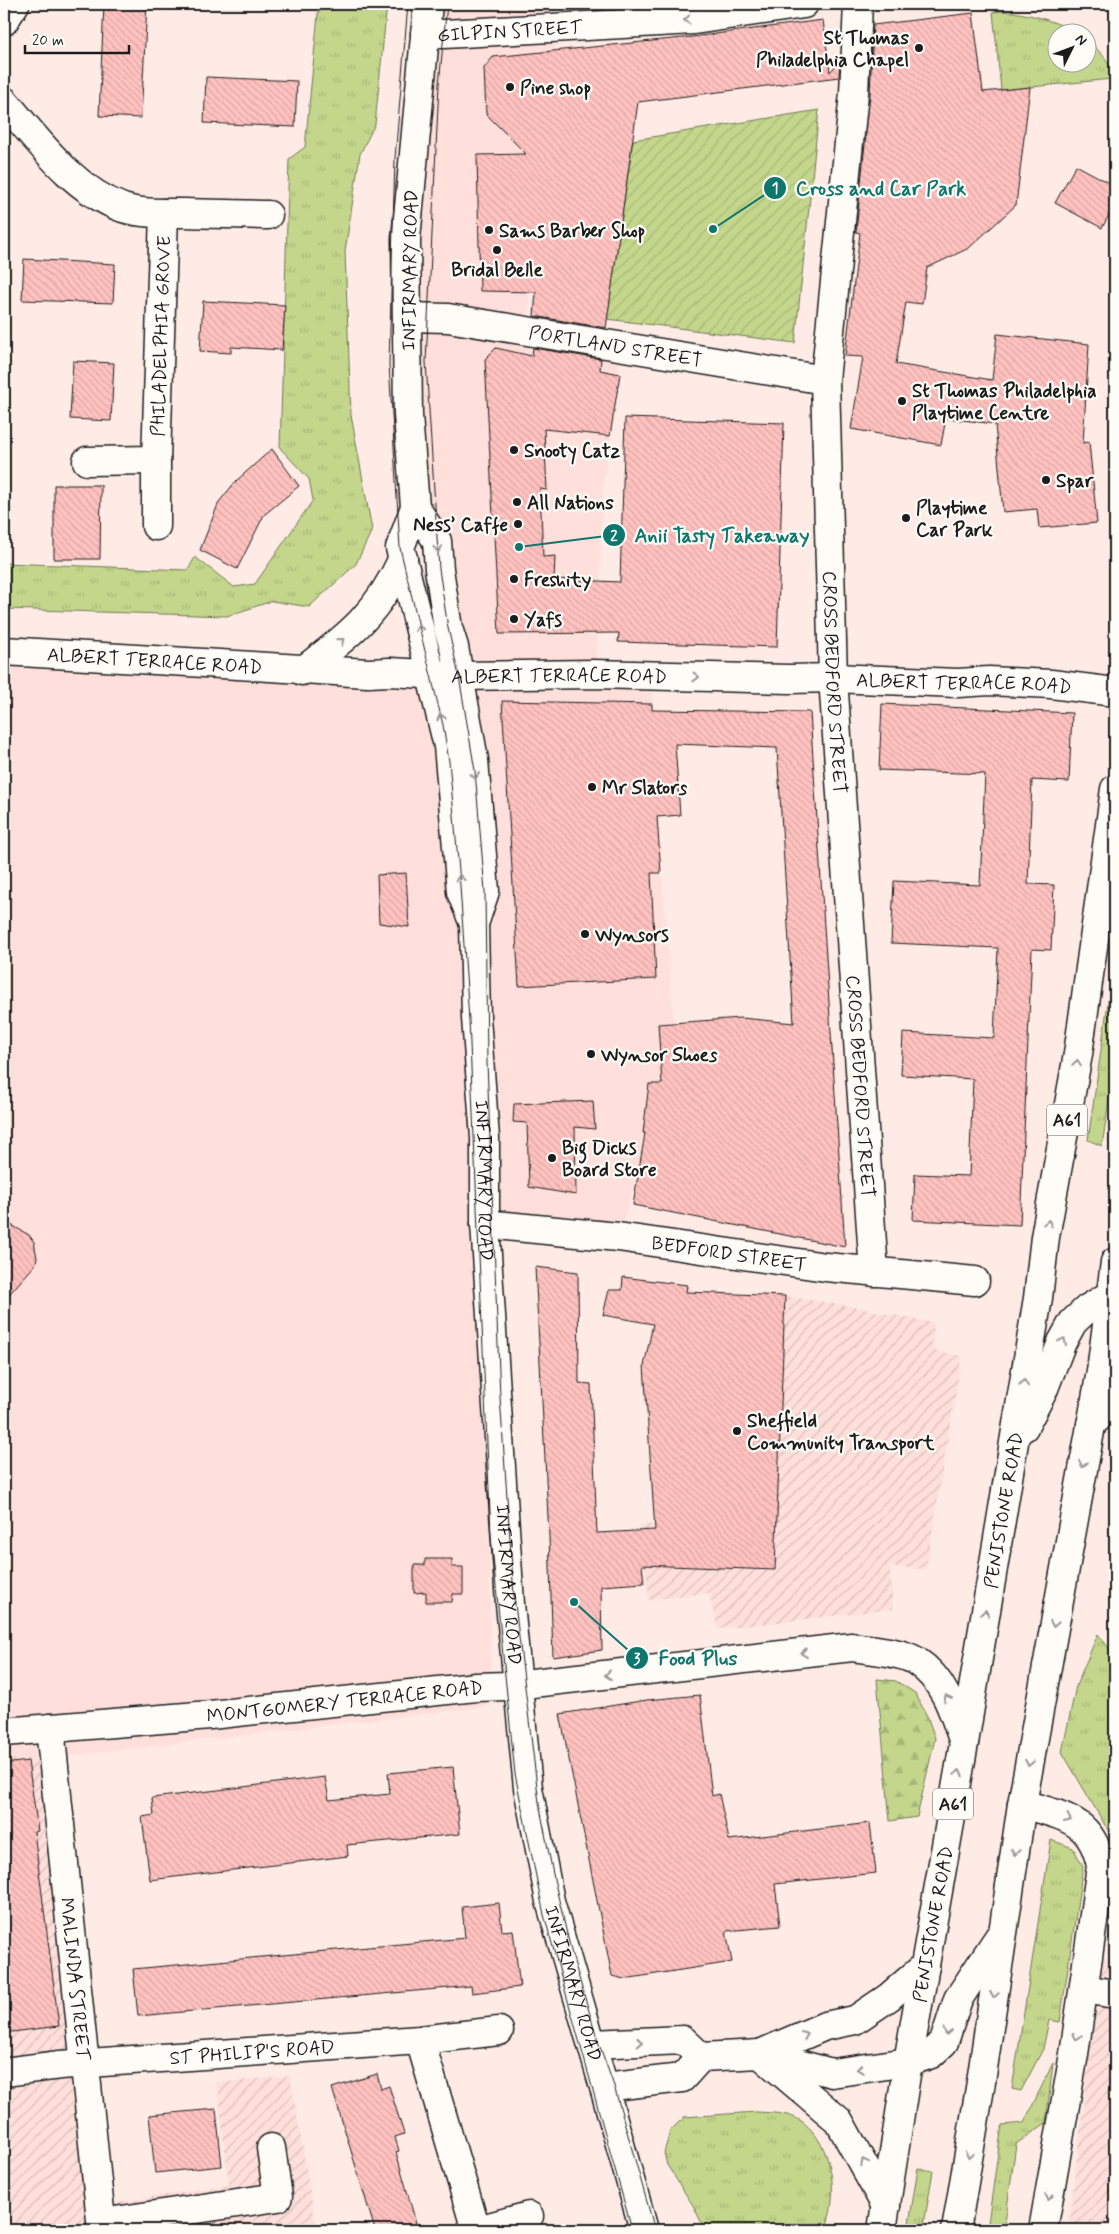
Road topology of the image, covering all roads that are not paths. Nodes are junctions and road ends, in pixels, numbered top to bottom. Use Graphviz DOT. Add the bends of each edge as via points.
graph roads {
  1 [pos="16,4"];
  2 [pos="428,4"];
  3 [pos="804,4"];
  4 [pos="858,4"];
  5 [pos="4,21"];
  6 [pos="425,33"];
  7 [pos="4,101"];
  8 [pos="164,213"];
  9 [pos="268,215"];
  10 [pos="407,317"];
  11 [pos="825,380"];
  12 [pos="156,460"];
  13 [pos="87,461"];
  14 [pos="415,507"];
  15 [pos="156,526"];
  16 [pos="403,558"];
  17 [pos="4,652"];
  18 [pos="302,670"];
  19 [pos="431,675"];
  20 [pos="459,676"];
  21 [pos="833,678"];
  22 [pos="1115,692"];
  23 [pos="1115,789"];
  24 [pos="474,924"];
  25 [pos="485,1224"];
  26 [pos="1115,1262"];
  27 [pos="874,1272"];
  28 [pos="975,1281"];
  29 [pos="1113,1296"];
  30 [pos="1115,1403"];
  31 [pos="1091,1424"];
  32 [pos="1013,1449"];
  33 [pos="516,1685"];
  34 [pos="50,1728"];
  35 [pos="4,1732"];
  36 [pos="964,1743"];
  37 [pos="1022,1804"];
  38 [pos="1004,1929"];
  39 [pos="925,1966"];
  40 [pos="1084,1989"];
  41 [pos="1115,1994"];
  42 [pos="499,2031"];
  43 [pos="420,2040"];
  44 [pos="592,2044"];
  45 [pos="760,2054"];
  46 [pos="701,2056"];
  47 [pos="908,2062"];
  48 [pos="85,2064"];
  49 [pos="4,2072"];
  50 [pos="604,2086"];
  51 [pos="271,2148"];
  52 [pos="529,2216"];
  53 [pos="884,2218"];
  54 [pos="102,2227"];
  55 [pos="477,2230"];
  56 [pos="644,2230"];
  57 [pos="956,2230"];
  58 [pos="1043,2230"];
  1 -- 5 [label="main road"];
  2 -- 6 [label="main road, INFIRMARY ROAD"];
  3 -- 6 [label="main road, GILPIN STREET, one-way" via="694,20"];
  4 -- 11 [label="main road, CROSS BEDFORD STREET" via="854,93"];
  6 -- 10 [label="main road, INFIRMARY ROAD" via="406,239"];
  7 -- 8 [label="main road, PHILADELPHIA GROVE" via="58,161 92,192 125,208"];
  8 -- 9 [label="main road, PHILADELPHIA GROVE"];
  8 -- 12 [label="main road, PHILADELPHIA GROVE"];
  10 -- 11 [label="main road, PORTLAND STREET" via="448,318"];
  10 -- 14 [label="main road, INFIRMARY ROAD" via="408,415"];
  11 -- 21 [label="main road, CROSS BEDFORD STREET"];
  12 -- 13 [label="main road, PHILADELPHIA GROVE"];
  12 -- 15 [label="main road, PHILADELPHIA GROVE"];
  14 -- 16 [label="main road, INFIRMARY ROAD" via="400,548"];
  14 -- 20 [label="main road, INFIRMARY ROAD, one-way" via="437,541"];
  18 -- 16 [label="main road, one-way" via="346,638 365,618 392,583"];
  19 -- 16 [label="main road, INFIRMARY ROAD, one-way"];
  17 -- 18 [label="main road, ALBERT TERRACE ROAD"];
  18 -- 19 [label="main road, ALBERT TERRACE ROAD"];
  19 -- 20 [label="main road, ALBERT TERRACE ROAD"];
  24 -- 19 [label="main road, INFIRMARY ROAD, one-way" via="461,892 448,746"];
  20 -- 21 [label="main road, ALBERT TERRACE ROAD, one-way" via="594,674"];
  20 -- 24 [label="main road, INFIRMARY ROAD, one-way" via="474,760 485,891"];
  21 -- 22 [label="main road, ALBERT TERRACE ROAD" via="1051,684"];
  21 -- 27 [label="main road, CROSS BEDFORD STREET"];
  32 -- 23 [label="main road, PENISTONE ROAD / A61, one-way" via="1045,1237 1078,1054"];
  24 -- 25 [label="main road, INFIRMARY ROAD" via="476,1018 485,1138"];
  25 -- 27 [label="main road, BEDFORD STREET" via="618,1237"];
  25 -- 33 [label="main road, INFIRMARY ROAD"];
  26 -- 29 [label="main road"];
  27 -- 28 [label="main road, BEDFORD STREET"];
  29 -- 31 [label="main road"];
  32 -- 29 [label="main road, one-way" via="1073,1322 1087,1309"];
  30 -- 31 [label="main road"];
  31 -- 37 [label="main road, one-way"];
  36 -- 32 [label="main road, PENISTONE ROAD / A61, one-way"];
  33 -- 34 [label="main road, MONTGOMERY TERRACE ROAD"];
  36 -- 33 [label="main road, MONTGOMERY TERRACE ROAD, one-way" via="951,1704 939,1683 916,1661 852,1647"];
  33 -- 44 [label="main road, INFIRMARY ROAD" via="528,1788 550,1902"];
  34 -- 35 [label="main road, MONTGOMERY TERRACE ROAD"];
  34 -- 48 [label="main road, MALINDA STREET"];
  39 -- 36 [label="main road, PENISTONE ROAD / A61, one-way"];
  37 -- 38 [label="main road, one-way"];
  37 -- 40 [label="main road, one-way" via="1071,1819 1089,1834 1098,1851 1101,1866"];
  38 -- 47 [label="main road, one-way" via="958,1998 944,2042 931,2054"];
  38 -- 57 [label="main road, one-way"];
  45 -- 39 [label="main road, one-way" via="825,2026 855,2020 889,1997"];
  39 -- 47 [label="main road, PENISTONE ROAD / A61"];
  40 -- 41 [label="main road"];
  40 -- 58 [label="main road, one-way"];
  42 -- 43 [label="main road, ST PHILIP'S ROAD"];
  43 -- 48 [label="main road, ST PHILIP'S ROAD"];
  43 -- 55 [label="main road"];
  44 -- 46 [label="main road, one-way" via="682,2040"];
  44 -- 50 [label="main road, INFIRMARY ROAD"];
  45 -- 46 [label="main road"];
  47 -- 45 [label="main road, one-way" via="832,2073"];
  53 -- 45 [label="main road, one-way" via="839,2121"];
  46 -- 50 [label="main road" via="682,2078"];
  47 -- 53 [label="main road, PENISTONE ROAD / A61"];
  48 -- 49 [label="main road, ST PHILIP'S ROAD"];
  48 -- 54 [label="main road, MALINDA STREET"];
  50 -- 56 [label="main road, INFIRMARY ROAD"];
  51 -- 54 [label="main road" via="278,2197"];
  52 -- 55 [label="main road"];
}
